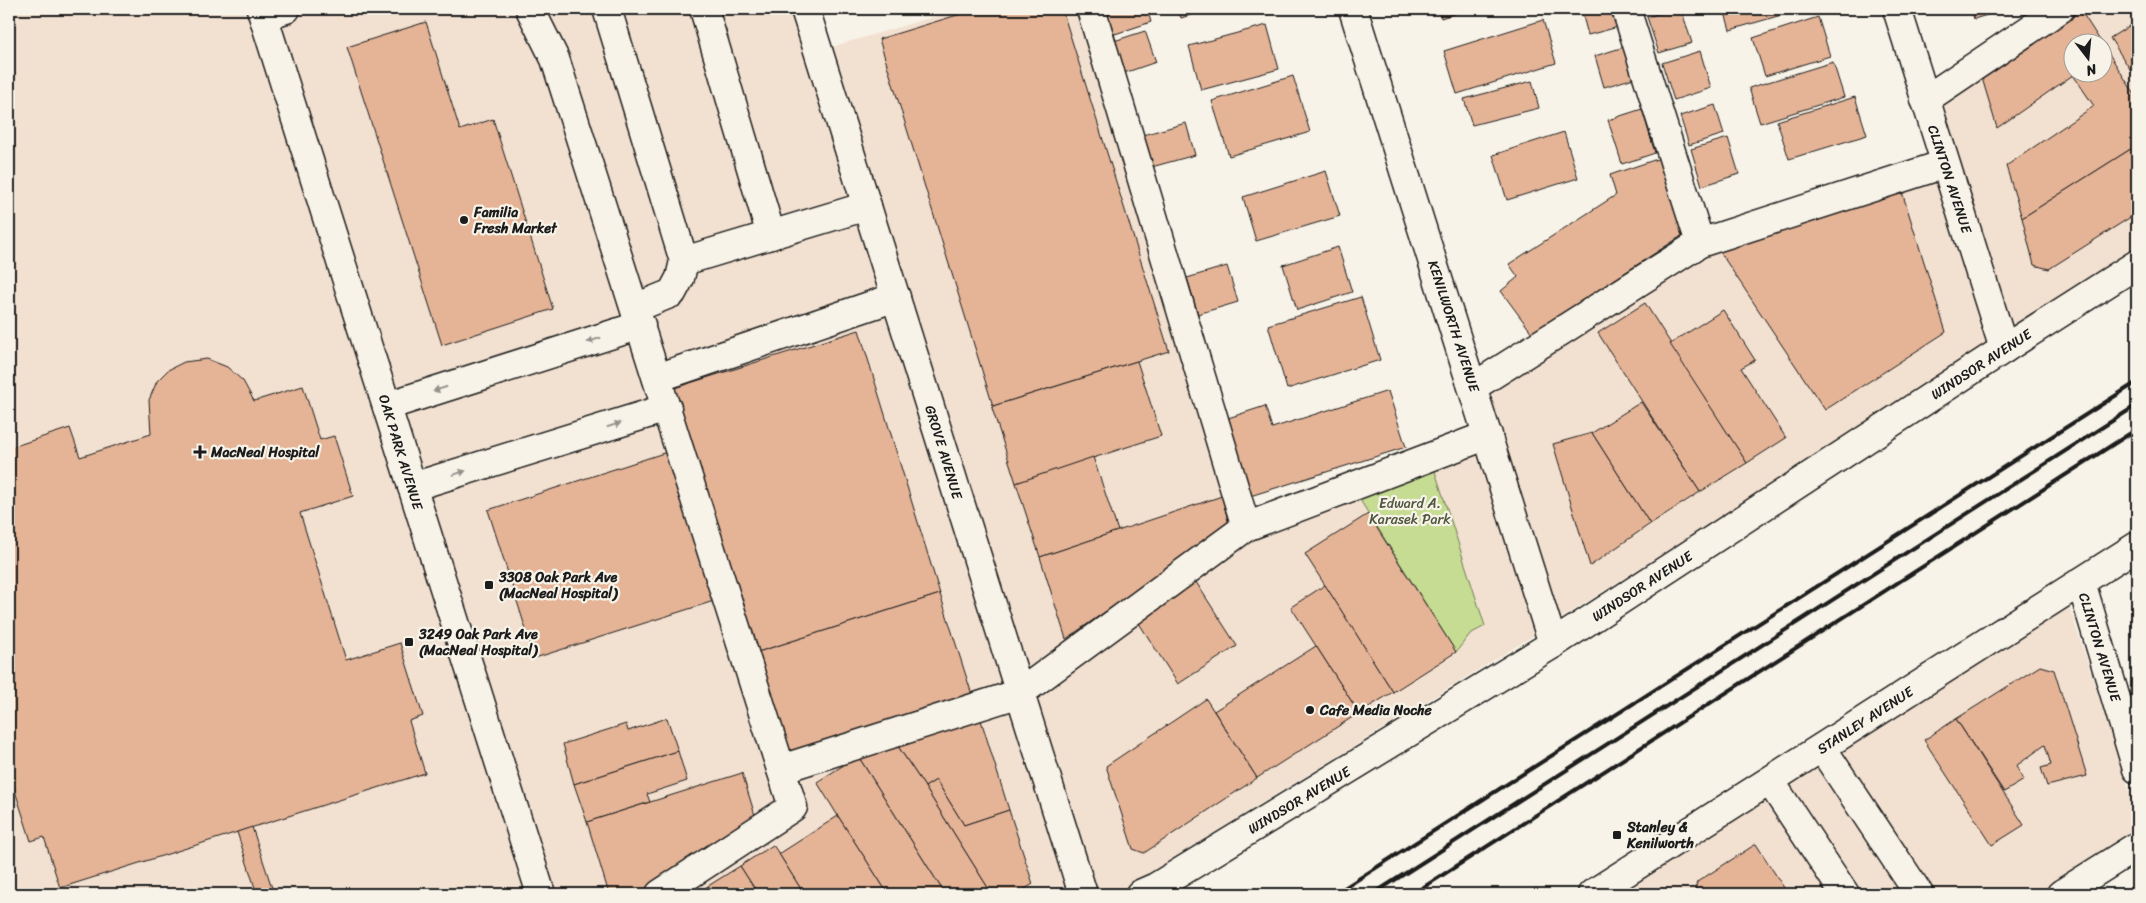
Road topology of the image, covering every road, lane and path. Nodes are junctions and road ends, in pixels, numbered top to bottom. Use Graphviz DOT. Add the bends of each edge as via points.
graph roads {
  1 [pos="530,9"];
  2 [pos="607,9"];
  3 [pos="704,9"];
  4 [pos="805,9"];
  5 [pos="1091,9"];
  6 [pos="1354,9"];
  7 [pos="1626,9"];
  8 [pos="1897,9"];
  9 [pos="2060,9"];
  10 [pos="270,11"];
  11 [pos="1925,100"];
  12 [pos="1945,164"];
  13 [pos="868,206"];
  14 [pos="771,235"];
  15 [pos="1700,243"];
  16 [pos="684,261"];
  17 [pos="2137,264"];
  18 [pos="896,297"];
  19 [pos="638,316"];
  20 [pos="2004,349"];
  21 [pos="657,378"];
  22 [pos="1473,387"];
  23 [pos="387,406"];
  24 [pos="667,408"];
  25 [pos="1488,435"];
  26 [pos="412,487"];
  27 [pos="1246,527"];
  28 [pos="2137,546"];
  29 [pos="2081,582"];
  30 [pos="1553,644"];
  31 [pos="1020,693"];
  32 [pos="1822,748"];
  33 [pos="2137,766"];
  34 [pos="780,769"];
  35 [pos="1770,781"];
  36 [pos="2137,846"];
  37 [pos="1623,886"];
  38 [pos="541,894"];
  39 [pos="660,894"];
  40 [pos="1083,894"];
  41 [pos="1140,894"];
  42 [pos="1592,894"];
  43 [pos="1845,894"];
  44 [pos="1919,894"];
  45 [pos="2061,894"];
  1 -- 19 [label="street" via="555,59"];
  2 -- 16 [label="street"];
  3 -- 14 [label="street"];
  4 -- 13 [label="street, GROVE AVENUE"];
  5 -- 27 [label="street"];
  6 -- 22 [label="street, KENILWORTH AVENUE"];
  7 -- 15 [label="street"];
  8 -- 11 [label="street, CLINTON AVENUE"];
  9 -- 11 [label="street"];
  10 -- 23 [label="street, OAK PARK AVENUE"];
  11 -- 12 [label="street, CLINTON AVENUE"];
  12 -- 15 [label="street"];
  12 -- 20 [label="street, CLINTON AVENUE"];
  13 -- 14 [label="street"];
  13 -- 18 [label="street, GROVE AVENUE"];
  14 -- 16 [label="street"];
  15 -- 22 [label="street"];
  16 -- 19 [label="street" via="672,293"];
  17 -- 20 [label="street, WINDSOR AVENUE"];
  18 -- 21 [label="street"];
  18 -- 31 [label="street, GROVE AVENUE"];
  19 -- 21 [label="street"];
  19 -- 23 [label="street, one-way"];
  20 -- 30 [label="street, WINDSOR AVENUE"];
  21 -- 24 [label="street"];
  22 -- 25 [label="street, KENILWORTH AVENUE"];
  23 -- 26 [label="street, OAK PARK AVENUE"];
  26 -- 24 [label="street, one-way"];
  24 -- 34 [label="street"];
  25 -- 27 [label="street"];
  25 -- 30 [label="street, KENILWORTH AVENUE"];
  26 -- 38 [label="street, OAK PARK AVENUE"];
  27 -- 31 [label="street"];
  28 -- 29 [label="street, STANLEY AVENUE"];
  29 -- 32 [label="street, STANLEY AVENUE"];
  29 -- 33 [label="street, CLINTON AVENUE"];
  30 -- 41 [label="street, WINDSOR AVENUE" via="1173,877"];
  31 -- 34 [label="street"];
  31 -- 40 [label="street, GROVE AVENUE"];
  32 -- 35 [label="street, STANLEY AVENUE"];
  32 -- 44 [label="street"];
  34 -- 39 [label="street" via="793,806"];
  35 -- 37 [label="street, STANLEY AVENUE"];
  35 -- 43 [label="street"];
  36 -- 45 [label="street"];
  37 -- 42 [label="street, STANLEY AVENUE"];
}
